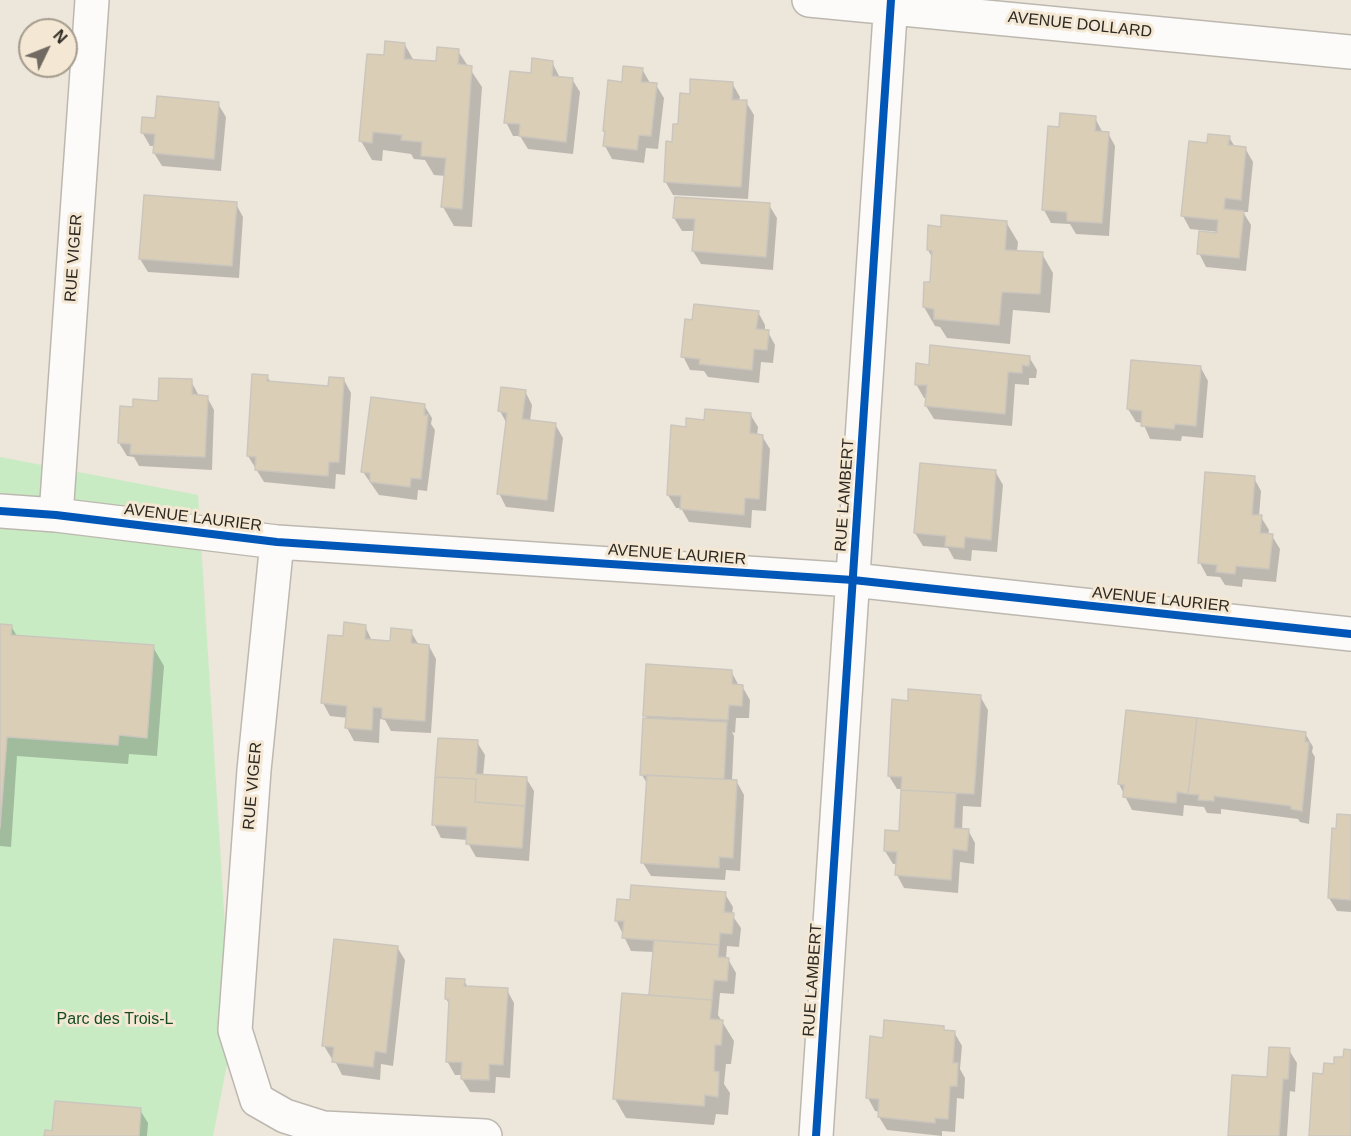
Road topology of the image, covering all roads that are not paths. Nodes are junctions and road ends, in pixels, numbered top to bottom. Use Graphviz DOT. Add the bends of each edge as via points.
graph roads {
  1 [pos="92,0"];
  2 [pos="809,0"];
  3 [pos="891,3"];
  4 [pos="1351,52"];
  5 [pos="0,511"];
  6 [pos="56,515"];
  7 [pos="277,542"];
  8 [pos="853,580"];
  9 [pos="1351,633"];
  10 [pos="485,1136"];
  11 [pos="816,1136"];
  1 -- 6 [label="street, RUE VIGER"];
  2 -- 3 [label="street, AVENUE DOLLARD"];
  3 -- 4 [label="street, AVENUE DOLLARD"];
  3 -- 8 [label="street, RUE LAMBERT"];
  5 -- 6 [label="street, AVENUE LAURIER"];
  6 -- 7 [label="street, AVENUE LAURIER"];
  7 -- 8 [label="street, AVENUE LAURIER"];
  7 -- 10 [label="street, RUE VIGER" via="254,770 235,1030 257,1100 285,1116 323,1128"];
  8 -- 9 [label="street, AVENUE LAURIER"];
  8 -- 11 [label="street, RUE LAMBERT"];
}
